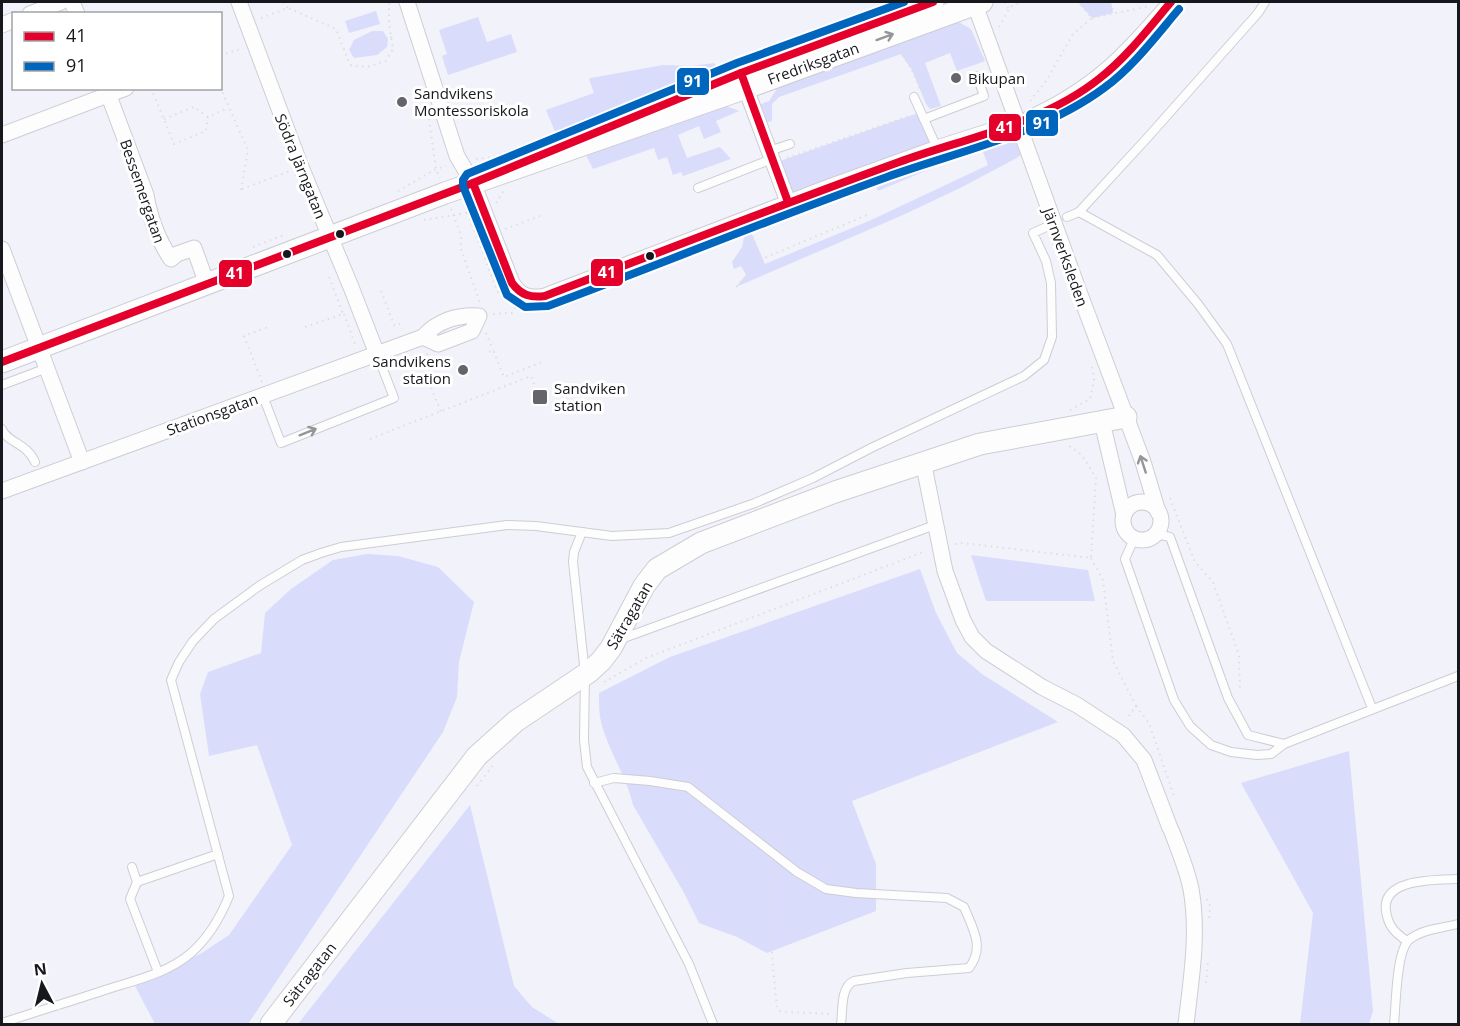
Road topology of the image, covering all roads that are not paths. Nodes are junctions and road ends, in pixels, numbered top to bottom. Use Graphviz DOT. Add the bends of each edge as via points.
graph roads {
  1 [pos="61,2"];
  2 [pos="239,2"];
  3 [pos="933,2"];
  4 [pos="977,2"];
  5 [pos="1170,2"];
  6 [pos="1265,2"];
  7 [pos="401,5"];
  8 [pos="35,12"];
  9 [pos="977,76"];
  10 [pos="743,81"];
  11 [pos="108,92"];
  12 [pos="914,96"];
  13 [pos="1028,111"];
  14 [pos="922,116"];
  15 [pos="1009,125"];
  16 [pos="2,135"];
  17 [pos="790,144"];
  18 [pos="937,148"];
  19 [pos="774,157"];
  20 [pos="473,183"];
  21 [pos="698,188"];
  22 [pos="788,202"];
  23 [pos="1079,212"];
  24 [pos="1067,217"];
  25 [pos="1044,228"];
  26 [pos="330,238"];
  27 [pos="2,249"];
  28 [pos="207,284"];
  29 [pos="423,337"];
  30 [pos="39,347"];
  31 [pos="369,353"];
  32 [pos="2,362"];
  33 [pos="47,368"];
  34 [pos="2,385"];
  35 [pos="264,392"];
  36 [pos="1126,417"];
  37 [pos="1102,422"];
  38 [pos="2,434"];
  39 [pos="923,461"];
  40 [pos="35,462"];
  41 [pos="82,462"];
  42 [pos="2,492"];
  43 [pos="1158,512"];
  44 [pos="1124,515"];
  45 [pos="935,525"];
  46 [pos="582,532"];
  47 [pos="1156,534"];
  48 [pos="1134,538"];
  49 [pos="615,641"];
  50 [pos="1458,676"];
  51 [pos="585,683"];
  52 [pos="1372,708"];
  53 [pos="1284,744"];
  54 [pos="594,783"];
  55 [pos="218,854"];
  56 [pos="132,867"];
  57 [pos="1458,879"];
  58 [pos="137,882"];
  59 [pos="1458,924"];
  60 [pos="1407,941"];
  61 [pos="158,972"];
  62 [pos="2,1023"];
  63 [pos="271,1024"];
  64 [pos="713,1024"];
  65 [pos="841,1024"];
  66 [pos="1186,1024"];
  67 [pos="1394,1024"];
  1 -- 8 [label="street"];
  2 -- 26 [label="street, Södra Järngatan"];
  3 -- 10 [label="street, Fredriksgatan"];
  10 -- 4 [label="street, Fredriksgatan, one-way"];
  4 -- 36 [label="street, Järnverksleden, bridge"];
  5 -- 13 [label="street" via="1099,79 1056,106"];
  6 -- 23 [label="lane"];
  7 -- 20 [label="street" via="457,156"];
  9 -- 14 [label="lane" via="984,96"];
  10 -- 19 [label="street"];
  10 -- 20 [label="street, Fredriksgatan"];
  11 -- 16 [label="street"];
  11 -- 28 [label="street, Bessemergatan" via="162,246 171,259 194,248"];
  12 -- 14 [label="lane"];
  14 -- 18 [label="lane"];
  15 -- 18 [label="street"];
  17 -- 19 [label="lane"];
  18 -- 22 [label="street"];
  19 -- 21 [label="lane"];
  19 -- 22 [label="street"];
  20 -- 22 [label="street" via="490,206 519,300 545,296"];
  20 -- 26 [label="street, Fredriksgatan"];
  23 -- 24 [label="lane"];
  23 -- 52 [label="lane" via="1157,255 1227,344"];
  25 -- 46 [label="lane" via="1033,233 1051,283 1052,337 1044,360 1024,376 813,478 711,519 659,534 612,537"];
  26 -- 28 [label="street, Fredriksgatan"];
  26 -- 31 [label="street, Södra Järngatan"];
  27 -- 30 [label="street"];
  28 -- 30 [label="street, Fredriksgatan"];
  29 -- 31 [label="street, Stationsgatan"];
  30 -- 32 [label="street, Fredriksgatan"];
  30 -- 33 [label="street"];
  31 -- 35 [label="street, Stationsgatan"];
  35 -- 31 [label="lane, one-way" via="280,443 394,398"];
  33 -- 34 [label="lane"];
  33 -- 41 [label="street"];
  35 -- 41 [label="street, Stationsgatan"];
  36 -- 37 [label="street, Sätragatan"];
  43 -- 36 [label="street, Järnverksleden, one-way"];
  37 -- 39 [label="street, Sätragatan" via="980,444"];
  37 -- 44 [label="street"];
  38 -- 40 [label="lane" via="30,452"];
  39 -- 45 [label="street"];
  39 -- 49 [label="street, Sätragatan" via="774,514 677,556 657,569 644,586"];
  41 -- 42 [label="street, Stationsgatan"];
  43 -- 44 [label="street" via="1143,503 1132,506"];
  43 -- 47 [label="street, Järnverksleden" via="1161,523"];
  44 -- 48 [label="street" via="1124,526"];
  45 -- 49 [label="lane"];
  45 -- 66 [label="street" via="954,599 972,638 986,651 1123,735 1144,760 1191,890 1195,924"];
  46 -- 51 [label="lane" via="573,562"];
  46 -- 55 [label="lane" via="507,525 341,547 302,560 214,619 193,641 171,680"];
  47 -- 48 [label="street" via="1146,540"];
  47 -- 53 [label="lane" via="1170,537 1228,698 1248,735"];
  48 -- 53 [label="lane" via="1125,559 1174,700 1190,726 1211,745 1231,752 1271,754"];
  49 -- 51 [label="street, Sätragatan"];
  50 -- 52 [label="lane"];
  51 -- 54 [label="lane" via="584,740 587,767"];
  51 -- 63 [label="street, Sätragatan" via="516,722 477,756"];
  52 -- 53 [label="lane"];
  54 -- 64 [label="lane" via="689,964"];
  54 -- 65 [label="lane" via="614,778 688,788 797,872 826,889 947,898 964,907 978,945 977,958 969,968 848,983"];
  55 -- 58 [label="lane"];
  55 -- 61 [label="lane" via="229,896 224,909 191,953"];
  56 -- 58 [label="lane"];
  57 -- 60 [label="lane" via="1405,885 1391,892 1385,905 1390,926"];
  58 -- 61 [label="lane" via="130,899"];
  59 -- 60 [label="lane" via="1418,934"];
  60 -- 67 [label="lane" via="1401,954"];
  61 -- 62 [label="lane"];
}
